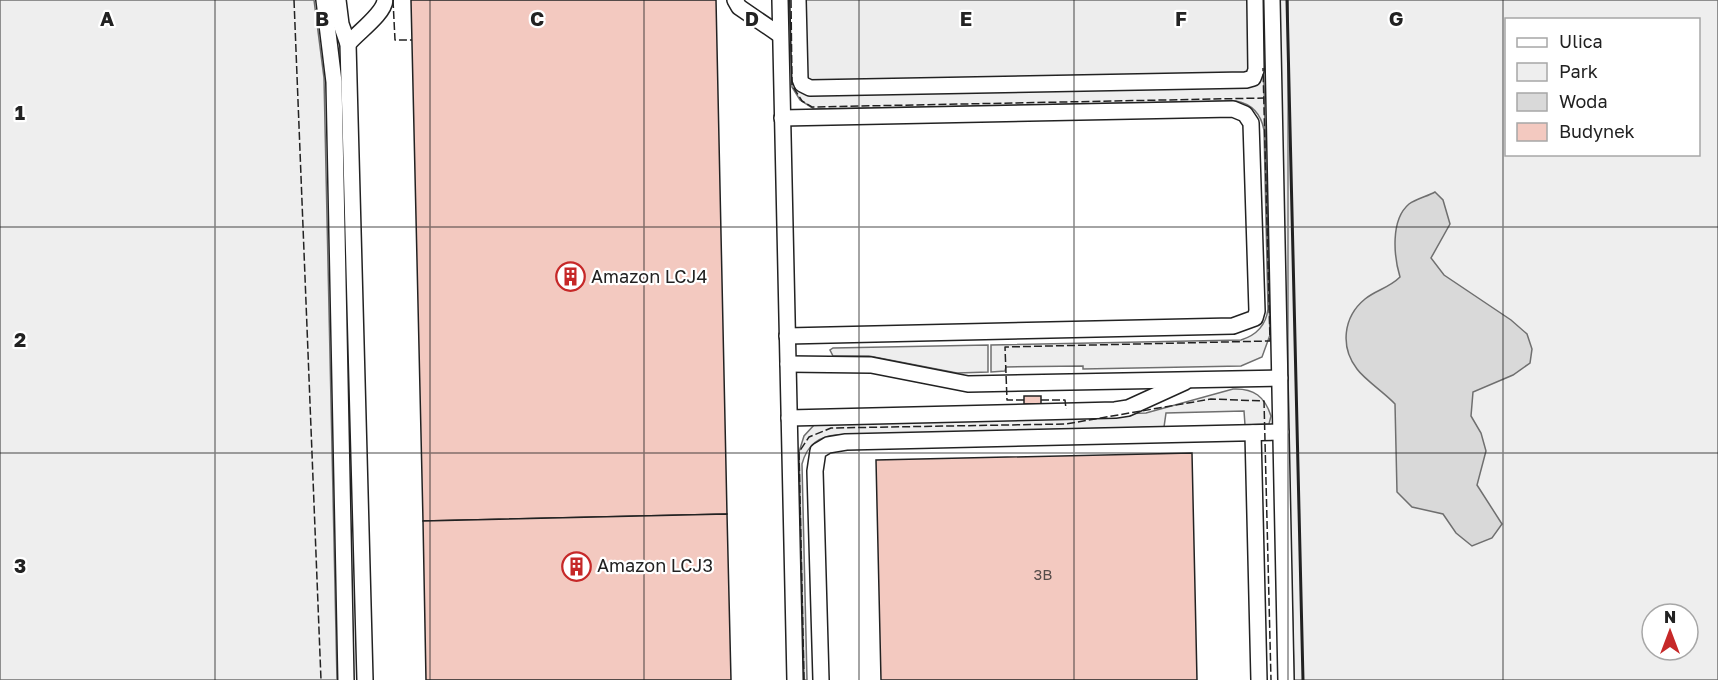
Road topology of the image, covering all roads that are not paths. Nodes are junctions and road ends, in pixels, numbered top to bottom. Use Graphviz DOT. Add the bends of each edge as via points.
graph roads {
  1 [pos="324,0"];
  2 [pos="338,0"];
  3 [pos="385,0"];
  4 [pos="735,0"];
  5 [pos="780,0"];
  6 [pos="798,0"];
  7 [pos="1255,0"];
  8 [pos="1272,0"];
  9 [pos="780,35"];
  10 [pos="348,44"];
  11 [pos="782,118"];
  12 [pos="787,336"];
  13 [pos="788,364"];
  14 [pos="1280,378"];
  15 [pos="1190,379"];
  16 [pos="789,418"];
  17 [pos="1281,432"];
  18 [pos="1253,433"];
  19 [pos="346,680"];
  20 [pos="366,680"];
  21 [pos="795,680"];
  22 [pos="821,680"];
  23 [pos="1259,680"];
  24 [pos="1286,680"];
  1 -- 19 [label="lane" via="334,82"];
  2 -- 10 [label="lane"];
  3 -- 10 [label="lane" via="380,13"];
  4 -- 9 [label="lane" via="739,7"];
  5 -- 9 [label="lane"];
  6 -- 7 [label="lane" via="800,79 810,87 1246,80 1253,78 1256,70"];
  8 -- 14 [label="lane"];
  9 -- 11 [label="lane"];
  10 -- 20 [label="lane"];
  11 -- 12 [label="lane"];
  11 -- 12 [label="lane" via="1233,109 1245,114 1251,123 1257,311 1255,318 1233,326"];
  12 -- 13 [label="lane"];
  13 -- 15 [label="lane" via="860,364 968,384"];
  13 -- 16 [label="lane"];
  14 -- 15 [label="lane"];
  14 -- 17 [label="lane"];
  15 -- 16 [label="lane" via="1128,408 1115,410"];
  16 -- 21 [label="lane"];
  17 -- 18 [label="lane"];
  17 -- 24 [label="lane"];
  18 -- 22 [label="lane" via="828,445 818,451 815,471"];
  18 -- 23 [label="lane"];
}
